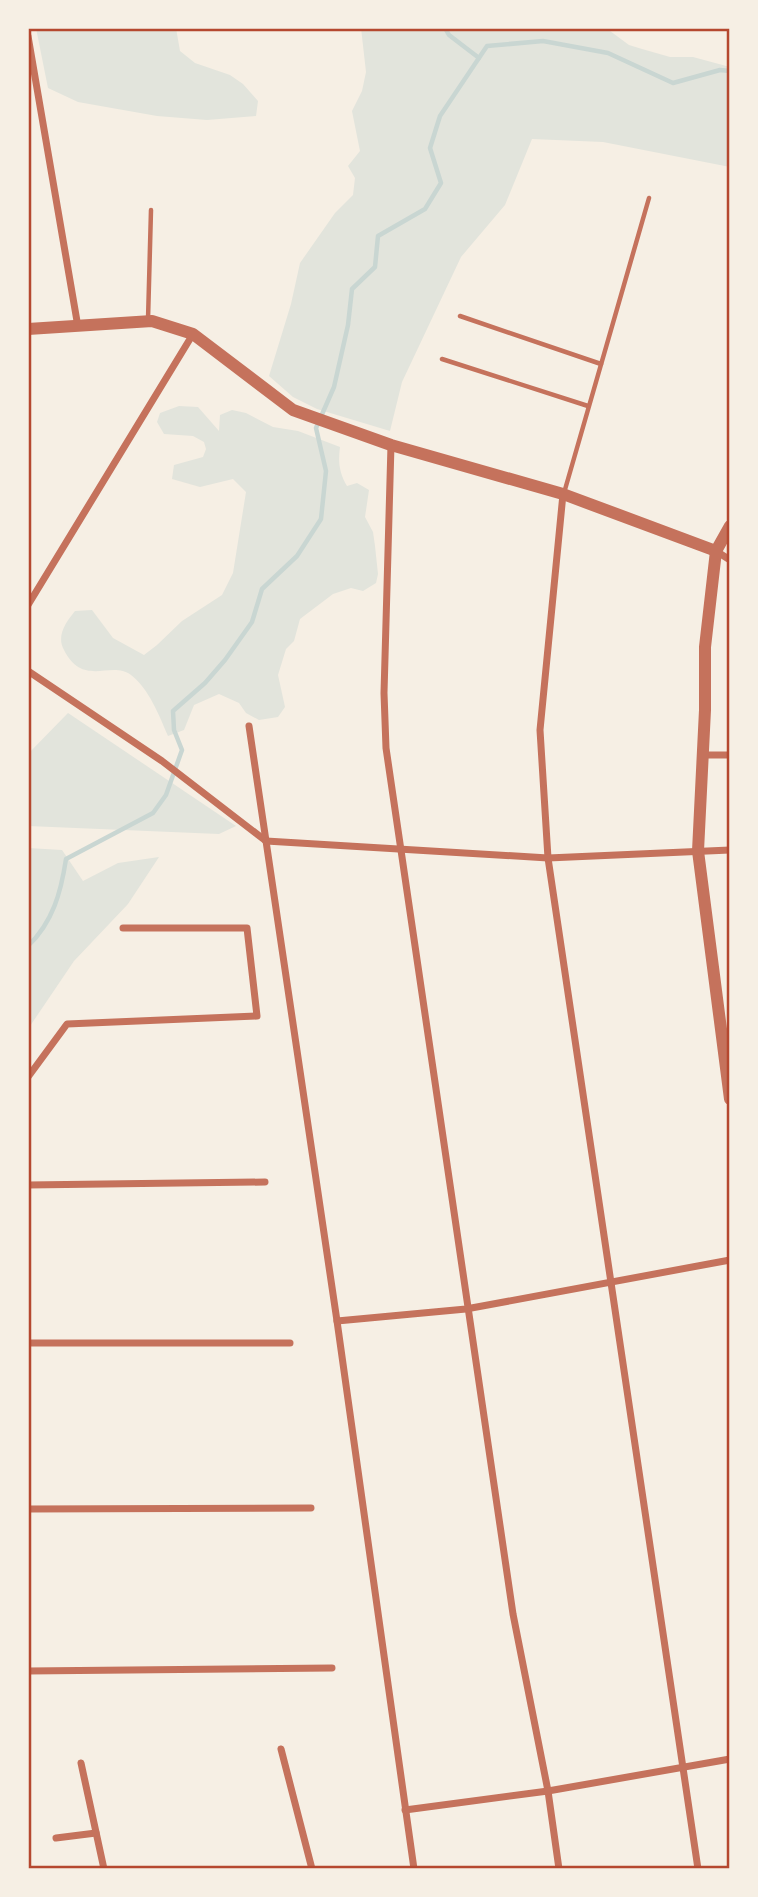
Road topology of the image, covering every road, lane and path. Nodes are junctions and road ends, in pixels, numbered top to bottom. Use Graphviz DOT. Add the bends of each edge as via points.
graph roads {
  1 [pos="28,36"];
  2 [pos="649,198"];
  3 [pos="151,210"];
  4 [pos="460,316"];
  5 [pos="148,321"];
  6 [pos="78,327"];
  7 [pos="28,329"];
  8 [pos="192,334"];
  9 [pos="442,359"];
  10 [pos="601,364"];
  11 [pos="588,407"];
  12 [pos="391,445"];
  13 [pos="563,494"];
  14 [pos="730,526"];
  15 [pos="716,551"];
  16 [pos="730,560"];
  17 [pos="28,605"];
  18 [pos="28,671"];
  19 [pos="249,726"];
  20 [pos="703,755"];
  21 [pos="730,755"];
  22 [pos="266,841"];
  23 [pos="399,847"];
  24 [pos="698,850"];
  25 [pos="730,850"];
  26 [pos="548,858"];
  27 [pos="124,928"];
  28 [pos="28,1077"];
  29 [pos="730,1099"];
  30 [pos="265,1182"];
  31 [pos="28,1185"];
  32 [pos="730,1260"];
  33 [pos="612,1282"];
  34 [pos="466,1309"];
  35 [pos="337,1321"];
  36 [pos="28,1343"];
  37 [pos="290,1343"];
  38 [pos="311,1508"];
  39 [pos="28,1509"];
  40 [pos="332,1668"];
  41 [pos="28,1671"];
  42 [pos="281,1749"];
  43 [pos="730,1759"];
  44 [pos="81,1763"];
  45 [pos="684,1765"];
  46 [pos="548,1791"];
  47 [pos="405,1810"];
  48 [pos="96,1833"];
  49 [pos="56,1838"];
  50 [pos="104,1869"];
  51 [pos="312,1869"];
  52 [pos="414,1869"];
  53 [pos="559,1869"];
  54 [pos="698,1869"];
  1 -- 6 [label="street"];
  2 -- 10 [label="lane"];
  3 -- 5 [label="lane"];
  4 -- 10 [label="lane"];
  5 -- 6 [label="street"];
  5 -- 8 [label="street"];
  6 -- 7 [label="street"];
  8 -- 12 [label="street" via="293,410"];
  8 -- 17 [label="street"];
  9 -- 11 [label="lane"];
  10 -- 11 [label="lane"];
  11 -- 13 [label="lane"];
  12 -- 13 [label="street"];
  12 -- 23 [label="street" via="384,693"];
  13 -- 15 [label="street"];
  13 -- 26 [label="street" via="540,730"];
  14 -- 15 [label="street"];
  15 -- 16 [label="street"];
  15 -- 20 [label="street" via="705,647"];
  18 -- 22 [label="street" via="162,761"];
  19 -- 22 [label="street"];
  20 -- 21 [label="street"];
  20 -- 24 [label="street"];
  22 -- 23 [label="street"];
  22 -- 35 [label="street"];
  23 -- 26 [label="street"];
  23 -- 34 [label="street"];
  24 -- 25 [label="street"];
  24 -- 26 [label="street"];
  24 -- 29 [label="street"];
  26 -- 33 [label="street"];
  27 -- 28 [label="street" via="247,928 257,1016 67,1024"];
  30 -- 31 [label="street"];
  32 -- 33 [label="street"];
  33 -- 34 [label="street"];
  33 -- 45 [label="street"];
  34 -- 35 [label="street"];
  34 -- 46 [label="street" via="513,1614"];
  35 -- 47 [label="street"];
  36 -- 37 [label="street"];
  38 -- 39 [label="street"];
  40 -- 41 [label="street"];
  42 -- 51 [label="street"];
  43 -- 45 [label="street"];
  44 -- 48 [label="street"];
  45 -- 46 [label="street"];
  45 -- 54 [label="street"];
  46 -- 47 [label="street"];
  46 -- 53 [label="street"];
  47 -- 52 [label="street"];
  48 -- 49 [label="street"];
  48 -- 50 [label="street"];
}
